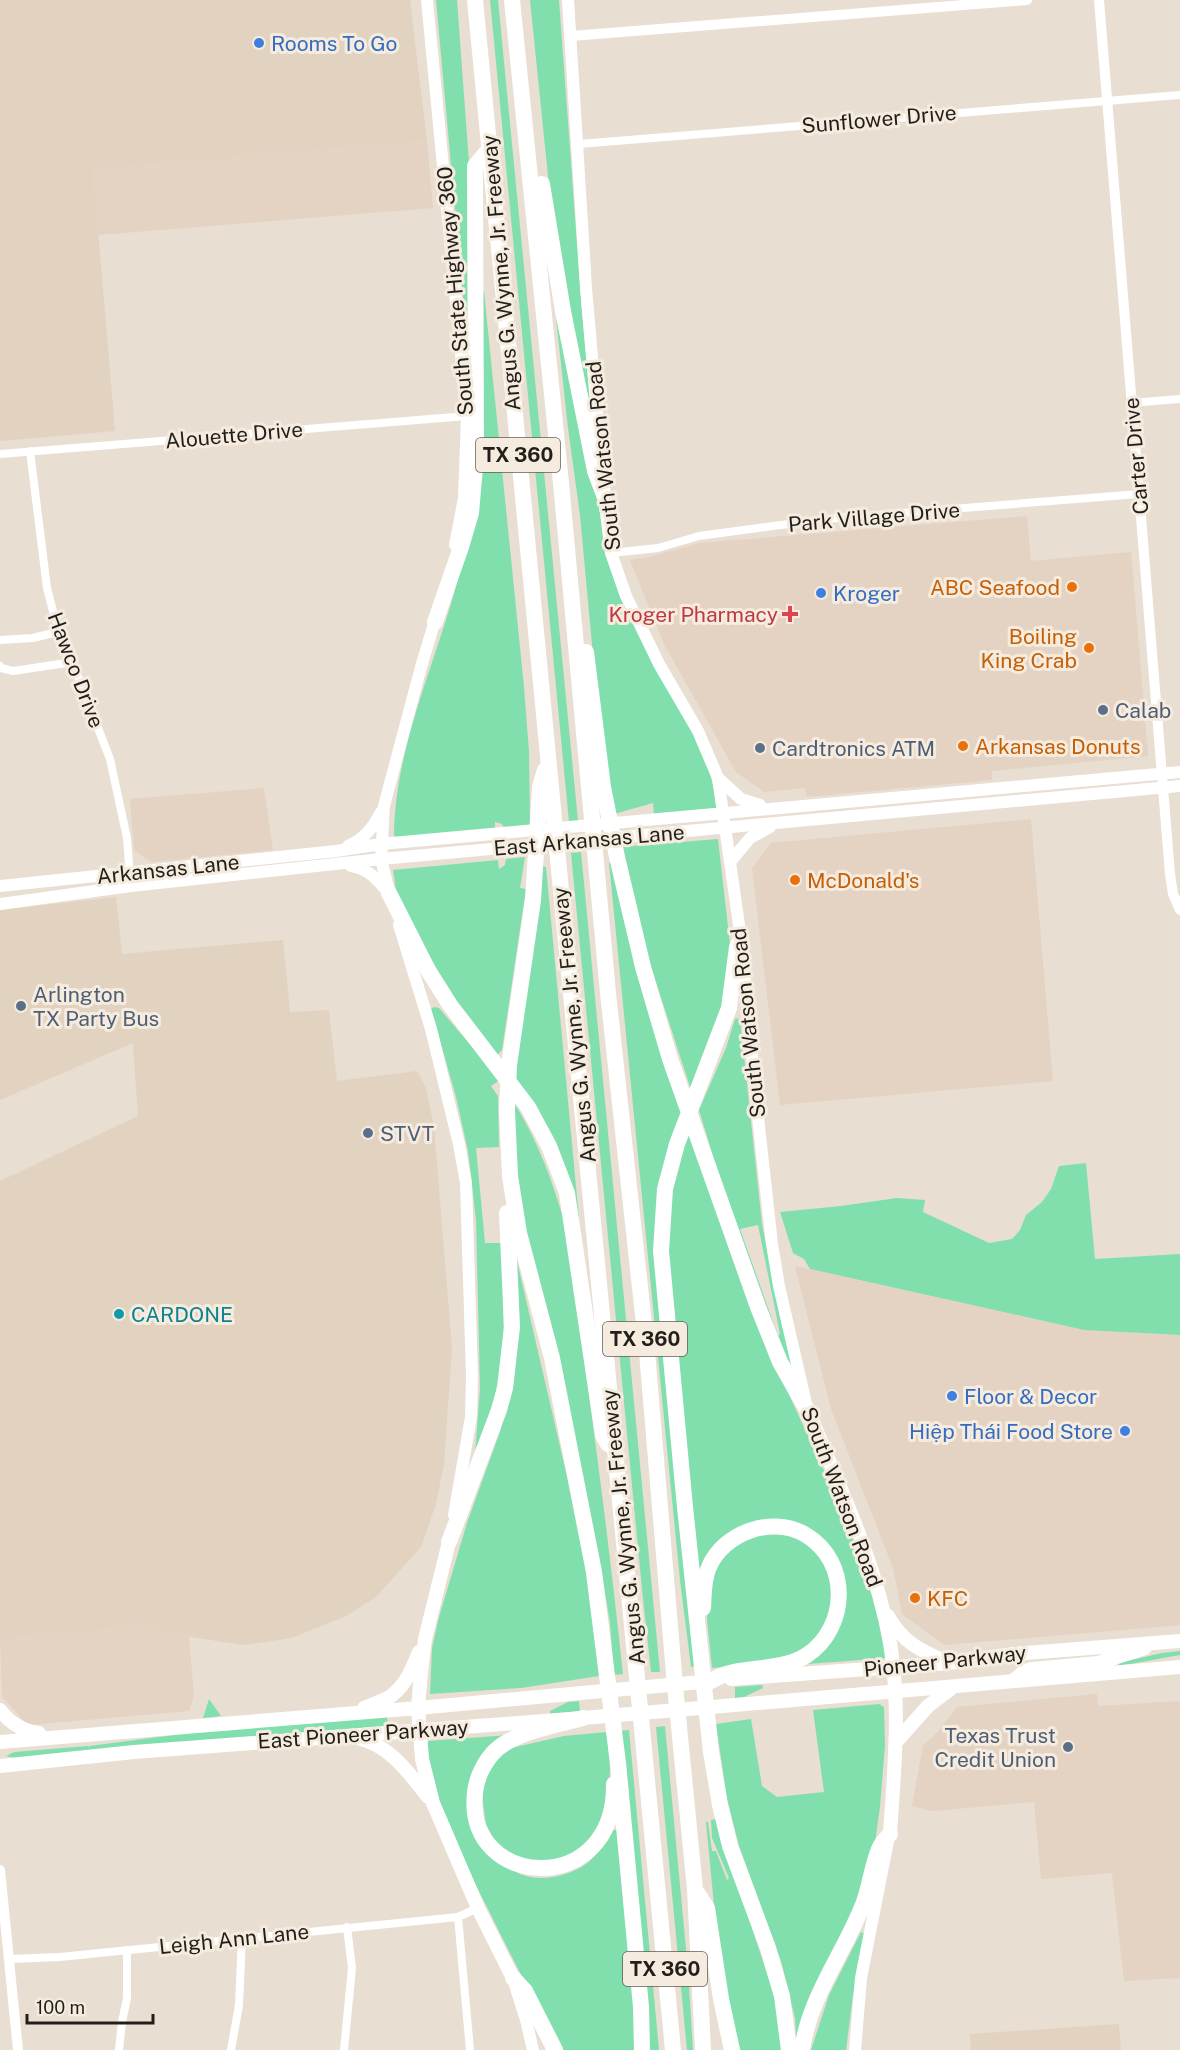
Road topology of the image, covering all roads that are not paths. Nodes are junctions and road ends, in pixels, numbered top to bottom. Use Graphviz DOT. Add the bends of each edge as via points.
graph roads {
  1 [pos="427,0"];
  2 [pos="475,0"];
  3 [pos="512,0"];
  4 [pos="568,0"];
  5 [pos="1027,0"];
  6 [pos="1099,0"];
  7 [pos="994,1"];
  8 [pos="515,33"];
  9 [pos="571,36"];
  10 [pos="1180,94"];
  11 [pos="1106,100"];
  12 [pos="579,144"];
  13 [pos="489,149"];
  14 [pos="1180,399"];
  15 [pos="1131,403"];
  16 [pos="467,416"];
  17 [pos="30,452"];
  18 [pos="0,454"];
  19 [pos="1139,494"];
  20 [pos="604,495"];
  21 [pos="611,553"];
  22 [pos="572,617"];
  23 [pos="435,622"];
  24 [pos="61,631"];
  25 [pos="0,640"];
  26 [pos="73,662"];
  27 [pos="0,666"];
  28 [pos="548,761"];
  29 [pos="1180,772"];
  30 [pos="1161,773"];
  31 [pos="718,778"];
  32 [pos="1180,786"];
  33 [pos="1162,787"];
  34 [pos="384,806"];
  35 [pos="776,808"];
  36 [pos="724,812"];
  37 [pos="786,822"];
  38 [pos="726,828"];
  39 [pos="381,844"];
  40 [pos="336,851"];
  41 [pos="381,859"];
  42 [pos="731,861"];
  43 [pos="331,866"];
  44 [pos="130,880"];
  45 [pos="0,886"];
  46 [pos="389,894"];
  47 [pos="0,904"];
  48 [pos="1180,910"];
  49 [pos="741,939"];
  50 [pos="510,1176"];
  51 [pos="810,1415"];
  52 [pos="615,1455"];
  53 [pos="449,1542"];
  54 [pos="882,1603"];
  55 [pos="698,1638"];
  56 [pos="425,1639"];
  57 [pos="1180,1641"];
  58 [pos="1151,1643"];
  59 [pos="949,1663"];
  60 [pos="893,1667"];
  61 [pos="1180,1667"];
  62 [pos="719,1680"];
  63 [pos="1013,1680"];
  64 [pos="957,1686"];
  65 [pos="895,1691"];
  66 [pos="727,1705"];
  67 [pos="418,1708"];
  68 [pos="0,1710"];
  69 [pos="352,1713"];
  70 [pos="583,1718"];
  71 [pos="419,1730"];
  72 [pos="347,1735"];
  73 [pos="70,1736"];
  74 [pos="0,1742"];
  75 [pos="896,1742"];
  76 [pos="618,1763"];
  77 [pos="0,1766"];
  78 [pos="433,1803"];
  79 [pos="890,1834"];
  80 [pos="0,1870"];
  81 [pos="695,1889"];
  82 [pos="478,1908"];
  83 [pos="458,1917"];
  84 [pos="347,1928"];
  85 [pos="242,1938"];
  86 [pos="127,1950"];
  87 [pos="9,1959"];
  88 [pos="513,1978"];
  89 [pos="18,2050"];
  90 [pos="119,2050"];
  91 [pos="231,2050"];
  92 [pos="344,2050"];
  93 [pos="470,2050"];
  94 [pos="533,2050"];
  95 [pos="555,2050"];
  96 [pos="642,2050"];
  97 [pos="673,2050"];
  98 [pos="703,2050"];
  99 [pos="732,2050"];
  100 [pos="789,2050"];
  101 [pos="802,2050"];
  102 [pos="855,2050"];
  1 -- 16 [label="main road, South State Highway 360"];
  2 -- 13 [label="highway, Angus G. Wynne, Jr. Freeway / TX 360"];
  3 -- 8 [label="highway, Angus G. Wynne, Jr. Freeway / TX 360"];
  4 -- 9 [label="main road, South Watson Road"];
  5 -- 7 [label="street"];
  6 -- 11 [label="street, Carter Drive"];
  7 -- 9 [label="street"];
  8 -- 20 [label="highway" via="529,56 554,257 595,471"];
  8 -- 22 [label="highway, Angus G. Wynne, Jr. Freeway / TX 360"];
  9 -- 12 [label="main road, South Watson Road"];
  10 -- 11 [label="street, Sunflower Drive"];
  11 -- 12 [label="street, Sunflower Drive"];
  11 -- 15 [label="street, Carter Drive"];
  12 -- 20 [label="main road, South Watson Road" via="586,288"];
  13 -- 23 [label="highway" via="475,166 476,456 471,513"];
  13 -- 28 [label="highway, Angus G. Wynne, Jr. Freeway / TX 360"];
  14 -- 15 [label="street"];
  15 -- 19 [label="street, Carter Drive"];
  16 -- 17 [label="street, Alouette Drive"];
  16 -- 23 [label="main road, South State Highway 360" via="464,498"];
  17 -- 18 [label="street, Alouette Drive"];
  17 -- 24 [label="street, Hawco Drive" via="43,568"];
  19 -- 21 [label="street, Park Village Drive" via="826,519 699,536 658,548"];
  19 -- 30 [label="street, Carter Drive"];
  20 -- 21 [label="main road, South Watson Road"];
  21 -- 31 [label="main road, South Watson Road" via="626,596 698,731"];
  22 -- 51 [label="highway" via="585,644 603,787 617,857 670,1059 780,1362"];
  22 -- 81 [label="highway, Angus G. Wynne, Jr. Freeway / TX 360" via="647,1352"];
  23 -- 34 [label="main road, South State Highway 360"];
  24 -- 25 [label="street"];
  24 -- 26 [label="street, Hawco Drive"];
  26 -- 27 [label="street" via="13,671"];
  26 -- 44 [label="street, Hawco Drive" via="110,759 127,838"];
  28 -- 50 [label="highway" via="540,787 533,900 509,1065"];
  28 -- 52 [label="highway, Angus G. Wynne, Jr. Freeway / TX 360"];
  29 -- 30 [label="main road, East Arkansas Lane"];
  30 -- 33 [label="street, Carter Drive"];
  30 -- 35 [label="main road, East Arkansas Lane"];
  31 -- 35 [label="main road" via="741,799"];
  31 -- 36 [label="main road, South Watson Road"];
  32 -- 33 [label="main road, East Arkansas Lane"];
  33 -- 37 [label="main road, East Arkansas Lane"];
  33 -- 48 [label="street, Carter Drive" via="1170,874"];
  34 -- 39 [label="main road, South State Highway 360"];
  34 -- 40 [label="main road" via="368,833"];
  35 -- 36 [label="main road, East Arkansas Lane"];
  36 -- 38 [label="main road, South Watson Road"];
  36 -- 39 [label="main road, East Arkansas Lane"];
  37 -- 38 [label="main road, East Arkansas Lane"];
  37 -- 42 [label="main road" via="756,833"];
  38 -- 41 [label="main road, East Arkansas Lane"];
  38 -- 42 [label="main road, South Watson Road"];
  39 -- 40 [label="main road, East Arkansas Lane"];
  39 -- 41 [label="main road, South State Highway 360"];
  40 -- 44 [label="main road, Arkansas Lane"];
  41 -- 43 [label="main road, East Arkansas Lane"];
  41 -- 46 [label="main road"];
  42 -- 49 [label="main road, South Watson Road"];
  43 -- 44 [label="main road, East Arkansas Lane"];
  43 -- 46 [label="main road" via="361,868"];
  44 -- 45 [label="main road, Arkansas Lane"];
  44 -- 47 [label="main road, East Arkansas Lane"];
  46 -- 52 [label="highway" via="450,1005 528,1107 549,1146 567,1192 603,1435"];
  46 -- 53 [label="main road" via="431,1029 466,1184 471,1417"];
  49 -- 51 [label="main road, South Watson Road" via="772,1244"];
  49 -- 55 [label="highway" via="729,1008 676,1144 665,1189 662,1235"];
  50 -- 53 [label="highway" via="507,1204 512,1328 505,1388"];
  50 -- 76 [label="highway" via="519,1233 552,1358 594,1572"];
  51 -- 54 [label="main road, South Watson Road" via="867,1552"];
  52 -- 97 [label="highway, Angus G. Wynne, Jr. Freeway / TX 360"];
  53 -- 56 [label="main road"];
  54 -- 59 [label="main road" via="903,1638"];
  54 -- 60 [label="main road, South Watson Road"];
  55 -- 62 [label="highway" via="710,1564 734,1538 762,1528 782,1528 806,1535 828,1557 838,1582 838,1609 820,1644 793,1662 723,1673"];
  55 -- 100 [label="highway" via="720,1805 730,1846 782,1996"];
  56 -- 67 [label="main road"];
  56 -- 69 [label="main road" via="397,1691"];
  57 -- 58 [label="main road, Pioneer Parkway"];
  58 -- 59 [label="main road, Pioneer Parkway"];
  58 -- 63 [label="main road" via="1140,1651 1098,1663 1032,1669"];
  59 -- 60 [label="main road, Pioneer Parkway"];
  60 -- 62 [label="main road, Pioneer Parkway"];
  60 -- 65 [label="main road, South Watson Road"];
  61 -- 63 [label="main road, Pioneer Parkway"];
  62 -- 67 [label="main road, East Pioneer Parkway"];
  63 -- 64 [label="main road, Pioneer Parkway"];
  64 -- 65 [label="main road, Pioneer Parkway"];
  64 -- 75 [label="main road" via="928,1706"];
  65 -- 66 [label="main road, Pioneer Parkway"];
  65 -- 75 [label="main road, South Watson Road"];
  66 -- 70 [label="main road, East Pioneer Parkway"];
  67 -- 69 [label="main road, East Pioneer Parkway"];
  67 -- 71 [label="main road"];
  68 -- 73 [label="main road" via="25,1732"];
  69 -- 73 [label="main road, East Pioneer Parkway"];
  70 -- 71 [label="main road, East Pioneer Parkway"];
  70 -- 76 [label="highway" via="512,1740 496,1750 482,1770 475,1790 475,1811 486,1842 520,1865 538,1869 577,1860 604,1833"];
  71 -- 72 [label="main road, East Pioneer Parkway"];
  71 -- 78 [label="main road"];
  72 -- 77 [label="main road, East Pioneer Parkway"];
  72 -- 78 [label="main road" via="387,1751"];
  73 -- 74 [label="main road, East Pioneer Parkway"];
  75 -- 79 [label="main road, South Watson Road"];
  76 -- 96 [label="highway"];
  78 -- 82 [label="main road"];
  79 -- 101 [label="highway" via="879,1848 865,1901 822,1988"];
  79 -- 102 [label="main road, South Watson Road" via="861,1978"];
  80 -- 87 [label="street"];
  81 -- 98 [label="highway, Angus G. Wynne, Jr. Freeway / TX 360"];
  81 -- 99 [label="highway" via="707,1908"];
  82 -- 83 [label="street"];
  82 -- 88 [label="main road"];
  83 -- 84 [label="street, Leigh Ann Lane"];
  83 -- 93 [label="street"];
  84 -- 85 [label="street, Leigh Ann Lane"];
  84 -- 92 [label="street" via="352,1975"];
  85 -- 86 [label="street, Leigh Ann Lane"];
  85 -- 91 [label="street" via="239,2005"];
  86 -- 87 [label="street, Leigh Ann Lane"];
  86 -- 90 [label="street" via="128,1998"];
  87 -- 89 [label="street"];
  88 -- 94 [label="main road"];
  88 -- 95 [label="highway" via="525,1991"];
}
